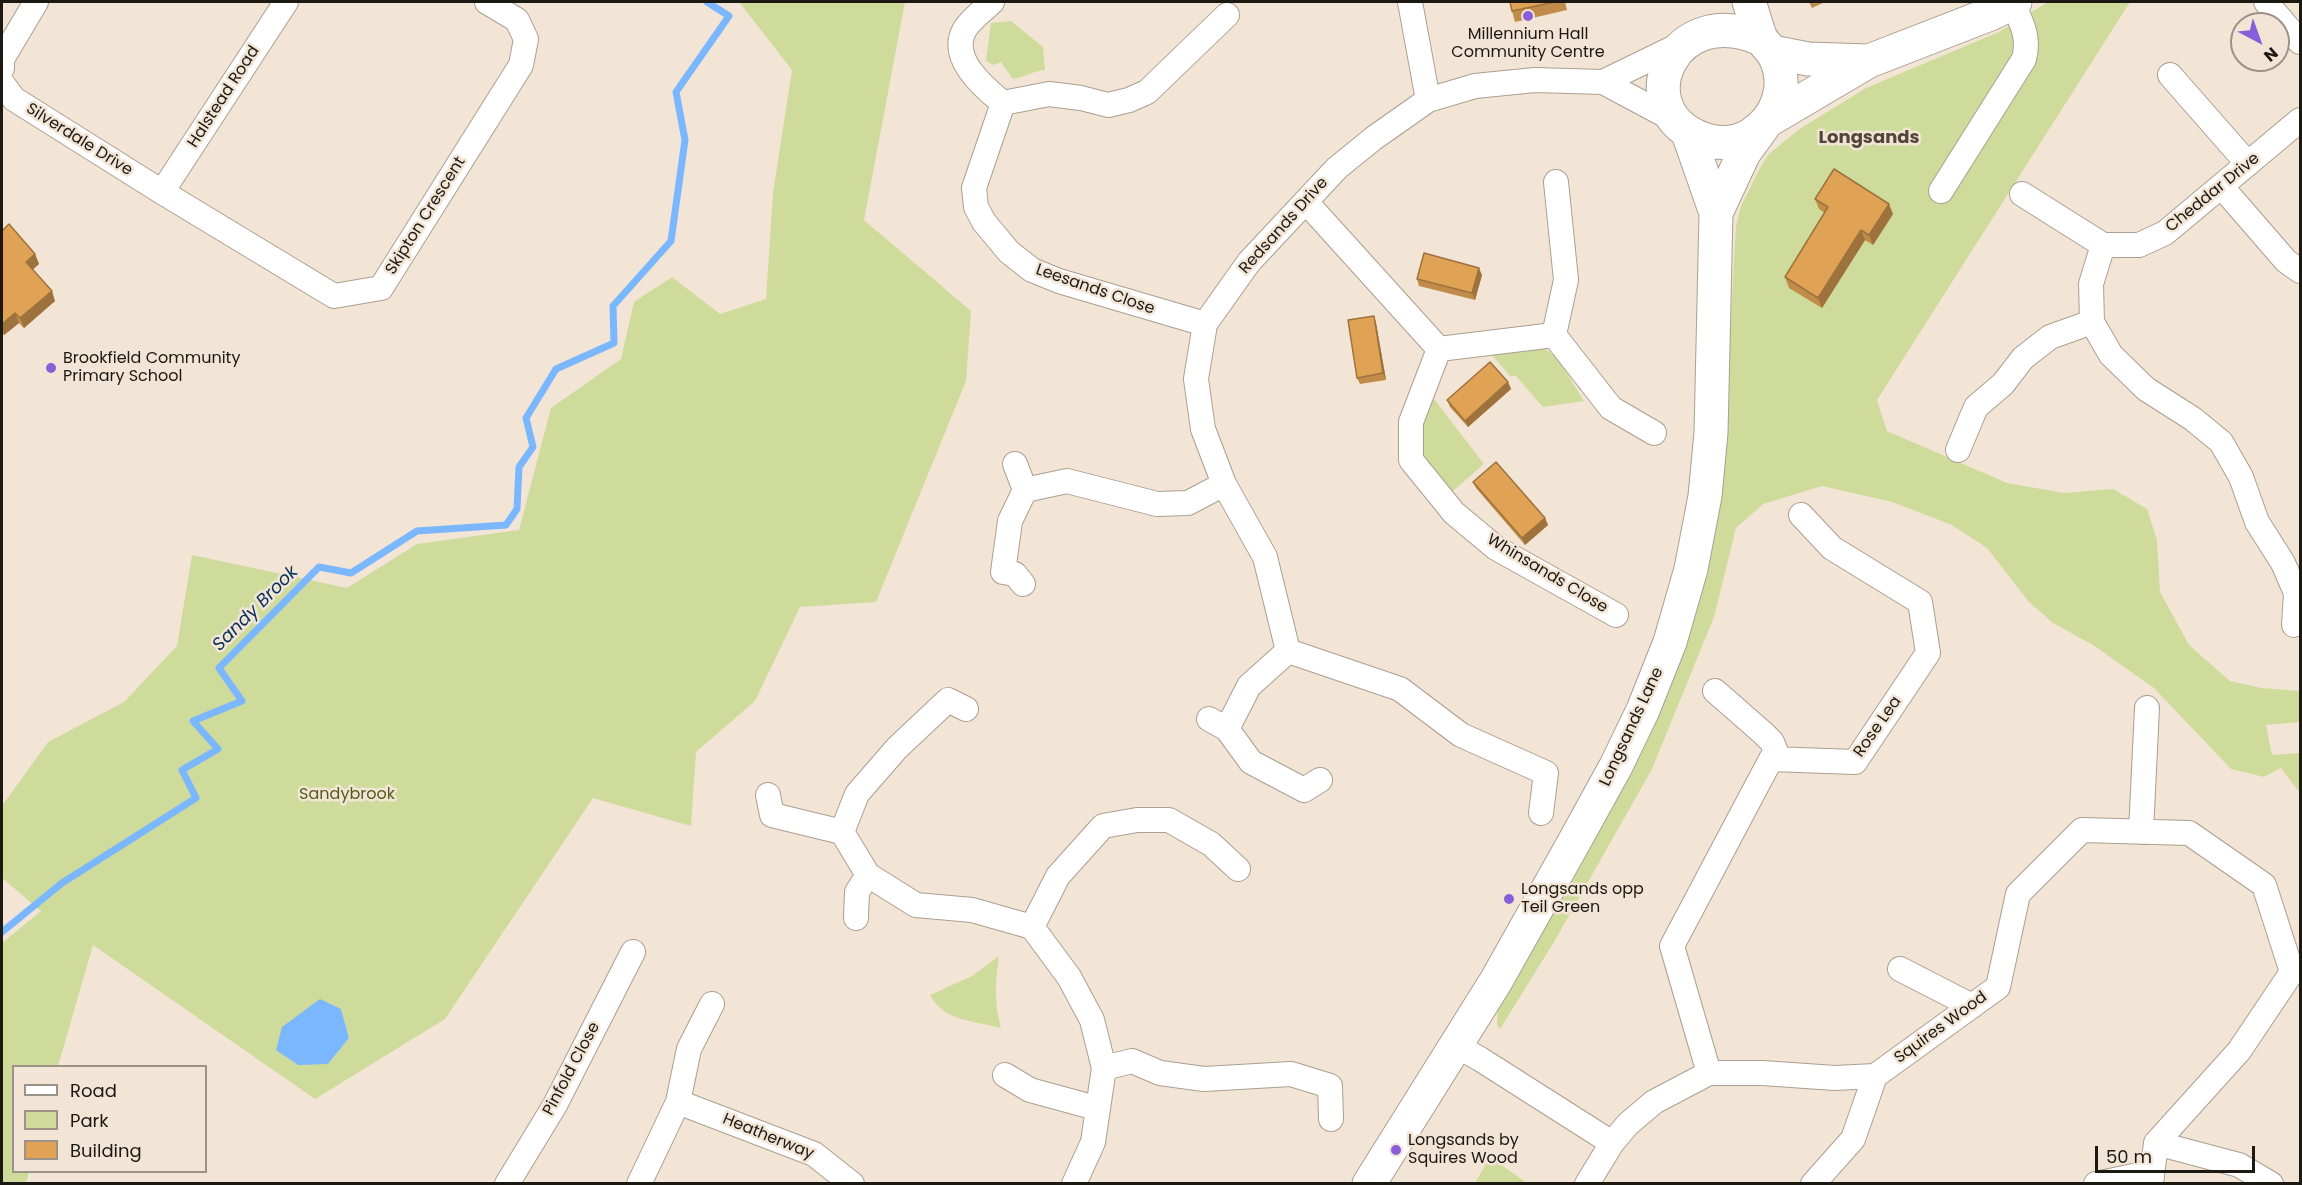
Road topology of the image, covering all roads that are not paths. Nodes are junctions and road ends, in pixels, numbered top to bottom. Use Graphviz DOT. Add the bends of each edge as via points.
graph roads {
  1 [pos="36,2"];
  2 [pos="286,2"];
  3 [pos="487,2"];
  4 [pos="993,2"];
  5 [pos="1410,2"];
  6 [pos="1710,2"];
  7 [pos="1749,2"];
  8 [pos="2014,2"];
  9 [pos="2276,5"];
  10 [pos="1227,15"];
  11 [pos="1682,41"];
  12 [pos="2301,42"];
  13 [pos="1767,45"];
  14 [pos="1869,61"];
  15 [pos="2,68"];
  16 [pos="2162,76"];
  17 [pos="1603,82"];
  18 [pos="2,83"];
  19 [pos="1428,100"];
  20 [pos="1003,103"];
  21 [pos="2301,120"];
  22 [pos="1766,124"];
  23 [pos="1682,127"];
  24 [pos="2248,164"];
  25 [pos="1556,182"];
  26 [pos="2222,186"];
  27 [pos="1941,191"];
  28 [pos="162,192"];
  29 [pos="2022,194"];
  30 [pos="1306,202"];
  31 [pos="1716,213"];
  32 [pos="2103,245"];
  33 [pos="2301,271"];
  34 [pos="2092,322"];
  35 [pos="1205,324"];
  36 [pos="1554,335"];
  37 [pos="1439,349"];
  38 [pos="1654,433"];
  39 [pos="1958,450"];
  40 [pos="1016,464"];
  41 [pos="1224,484"];
  42 [pos="1025,490"];
  43 [pos="1801,515"];
  44 [pos="1023,584"];
  45 [pos="2298,593"];
  46 [pos="1616,615"];
  47 [pos="2294,625"];
  48 [pos="1288,651"];
  49 [pos="1715,691"];
  50 [pos="2147,708"];
  51 [pos="966,709"];
  52 [pos="1779,759"];
  53 [pos="1320,780"];
  54 [pos="768,795"];
  55 [pos="1541,813"];
  56 [pos="842,832"];
  57 [pos="2141,832"];
  58 [pos="1238,869"];
  59 [pos="868,875"];
  60 [pos="856,918"];
  61 [pos="1032,927"];
  62 [pos="633,952"];
  63 [pos="1899,969"];
  64 [pos="2296,973"];
  65 [pos="712,1004"];
  66 [pos="1972,1006"];
  67 [pos="1457,1046"];
  68 [pos="1104,1068"];
  69 [pos="1710,1073"];
  70 [pos="1005,1075"];
  71 [pos="1875,1076"];
  72 [pos="678,1102"];
  73 [pos="1096,1108"];
  74 [pos="1331,1119"];
  75 [pos="1612,1143"];
  76 [pos="2156,1143"];
  77 [pos="2152,1178"];
  78 [pos="507,1184"];
  79 [pos="639,1184"];
  80 [pos="852,1184"];
  81 [pos="1074,1184"];
  82 [pos="1369,1184"];
  83 [pos="1587,1184"];
  84 [pos="1813,1184"];
  85 [pos="2096,1184"];
  86 [pos="2271,1184"];
  1 -- 15 [label="street" via="2,60"];
  2 -- 28 [label="street, Halstead Road"];
  3 -- 28 [label="street, Skipton Crescent" via="517,20 526,39 521,65 381,288 334,296"];
  4 -- 20 [label="street" via="965,29 960,46 966,66"];
  5 -- 19 [label="street"];
  6 -- 11 [label="main road"];
  7 -- 13 [label="main road"];
  8 -- 14 [label="main road, Longsands Lane"];
  8 -- 27 [label="street" via="2028,46 2024,59"];
  9 -- 12 [label="street"];
  10 -- 20 [label="street" via="1147,92 1129,100 1108,105 1049,94"];
  11 -- 13 [label="main road" via="1705,27 1725,24 1744,28"];
  11 -- 17 [label="street, Redsands Drive"];
  11 -- 23 [label="main road" via="1666,65 1662,84 1666,104"];
  13 -- 14 [label="main road, Longsands Lane" via="1808,58"];
  13 -- 22 [label="main road" via="1780,69 1782,87 1778,104"];
  14 -- 22 [label="main road, Longsands Lane"];
  16 -- 24 [label="street"];
  17 -- 19 [label="street, Redsands Drive" via="1535,80 1474,86"];
  17 -- 23 [label="street, Redsands Drive"];
  18 -- 28 [label="street, Silverdale Drive" via="14,99"];
  19 -- 30 [label="street, Redsands Drive" via="1337,168"];
  20 -- 35 [label="street, Leesands Close" via="974,188 976,207 984,222 1009,252 1032,270 1059,281"];
  21 -- 24 [label="street, Cheddar Drive"];
  22 -- 23 [label="main road" via="1746,138 1726,143 1707,141"];
  22 -- 31 [label="main road, Longsands Lane" via="1740,161"];
  23 -- 31 [label="main road, Longsands Lane"];
  24 -- 26 [label="street, Cheddar Drive"];
  25 -- 36 [label="street" via="1566,280"];
  26 -- 32 [label="street, Cheddar Drive" via="2165,233 2139,245"];
  26 -- 33 [label="street" via="2286,261"];
  29 -- 32 [label="street"];
  30 -- 35 [label="street, Redsands Drive" via="1249,262"];
  30 -- 37 [label="street"];
  31 -- 67 [label="main road, Longsands Lane" via="1712,433 1691,569 1670,642 1616,766"];
  32 -- 34 [label="street" via="2091,284"];
  34 -- 39 [label="street" via="2050,338 2023,358 2003,384 1976,407"];
  34 -- 45 [label="street" via="2111,355 2146,389 2221,442 2241,477 2257,522"];
  35 -- 41 [label="street, Redsands Drive" via="1196,379 1203,429"];
  36 -- 37 [label="street"];
  36 -- 38 [label="street" via="1611,408"];
  37 -- 46 [label="street, Whinsands Close" via="1411,422 1411,460 1454,513 1496,548"];
  40 -- 42 [label="street"];
  41 -- 42 [label="street" via="1188,503 1158,504 1067,481"];
  41 -- 48 [label="street, Redsands Drive" via="1265,557"];
  42 -- 44 [label="street" via="1010,521 1003,572 1015,574"];
  43 -- 52 [label="street, Rose Lea" via="1832,548 1920,602 1928,653 1855,762"];
  45 -- 47 [label="street"];
  48 -- 53 [label="street" via="1249,686 1218,724 1251,762 1304,790"];
  48 -- 55 [label="street" via="1400,689 1461,735 1546,773"];
  49 -- 52 [label="street" via="1772,742"];
  50 -- 57 [label="street"];
  51 -- 56 [label="street" via="948,700 897,748 857,794"];
  52 -- 69 [label="street" via="1771,759 1672,946"];
  54 -- 56 [label="street" via="772,815"];
  56 -- 59 [label="street"];
  57 -- 64 [label="street, Squires Wood" via="2189,833 2264,885"];
  57 -- 66 [label="street, Squires Wood" via="2082,830 2018,894 1998,987"];
  58 -- 61 [label="street" via="1211,844 1169,820 1103,826 1058,876"];
  59 -- 60 [label="street" via="857,892"];
  59 -- 61 [label="street" via="916,905 972,910"];
  61 -- 68 [label="street" via="1069,977 1092,1020"];
  62 -- 78 [label="street, Pinfold Close" via="555,1105"];
  63 -- 66 [label="street"];
  64 -- 76 [label="street, Squires Wood" via="2239,1051"];
  65 -- 72 [label="street" via="689,1049"];
  66 -- 71 [label="street, Squires Wood"];
  67 -- 75 [label="street"];
  67 -- 82 [label="main road, Longsands Lane"];
  68 -- 73 [label="street"];
  68 -- 74 [label="street" via="1132,1061 1160,1073 1204,1079 1291,1074 1330,1086"];
  69 -- 71 [label="street"];
  69 -- 75 [label="street" via="1654,1102"];
  70 -- 73 [label="street" via="1030,1090"];
  71 -- 84 [label="street" via="1853,1138"];
  72 -- 79 [label="street"];
  72 -- 80 [label="street, Heatherway" via="814,1154"];
  73 -- 81 [label="street" via="1093,1142"];
  75 -- 83 [label="street"];
  76 -- 77 [label="street"];
  76 -- 86 [label="street" via="2239,1165"];
  77 -- 85 [label="street"];
}
